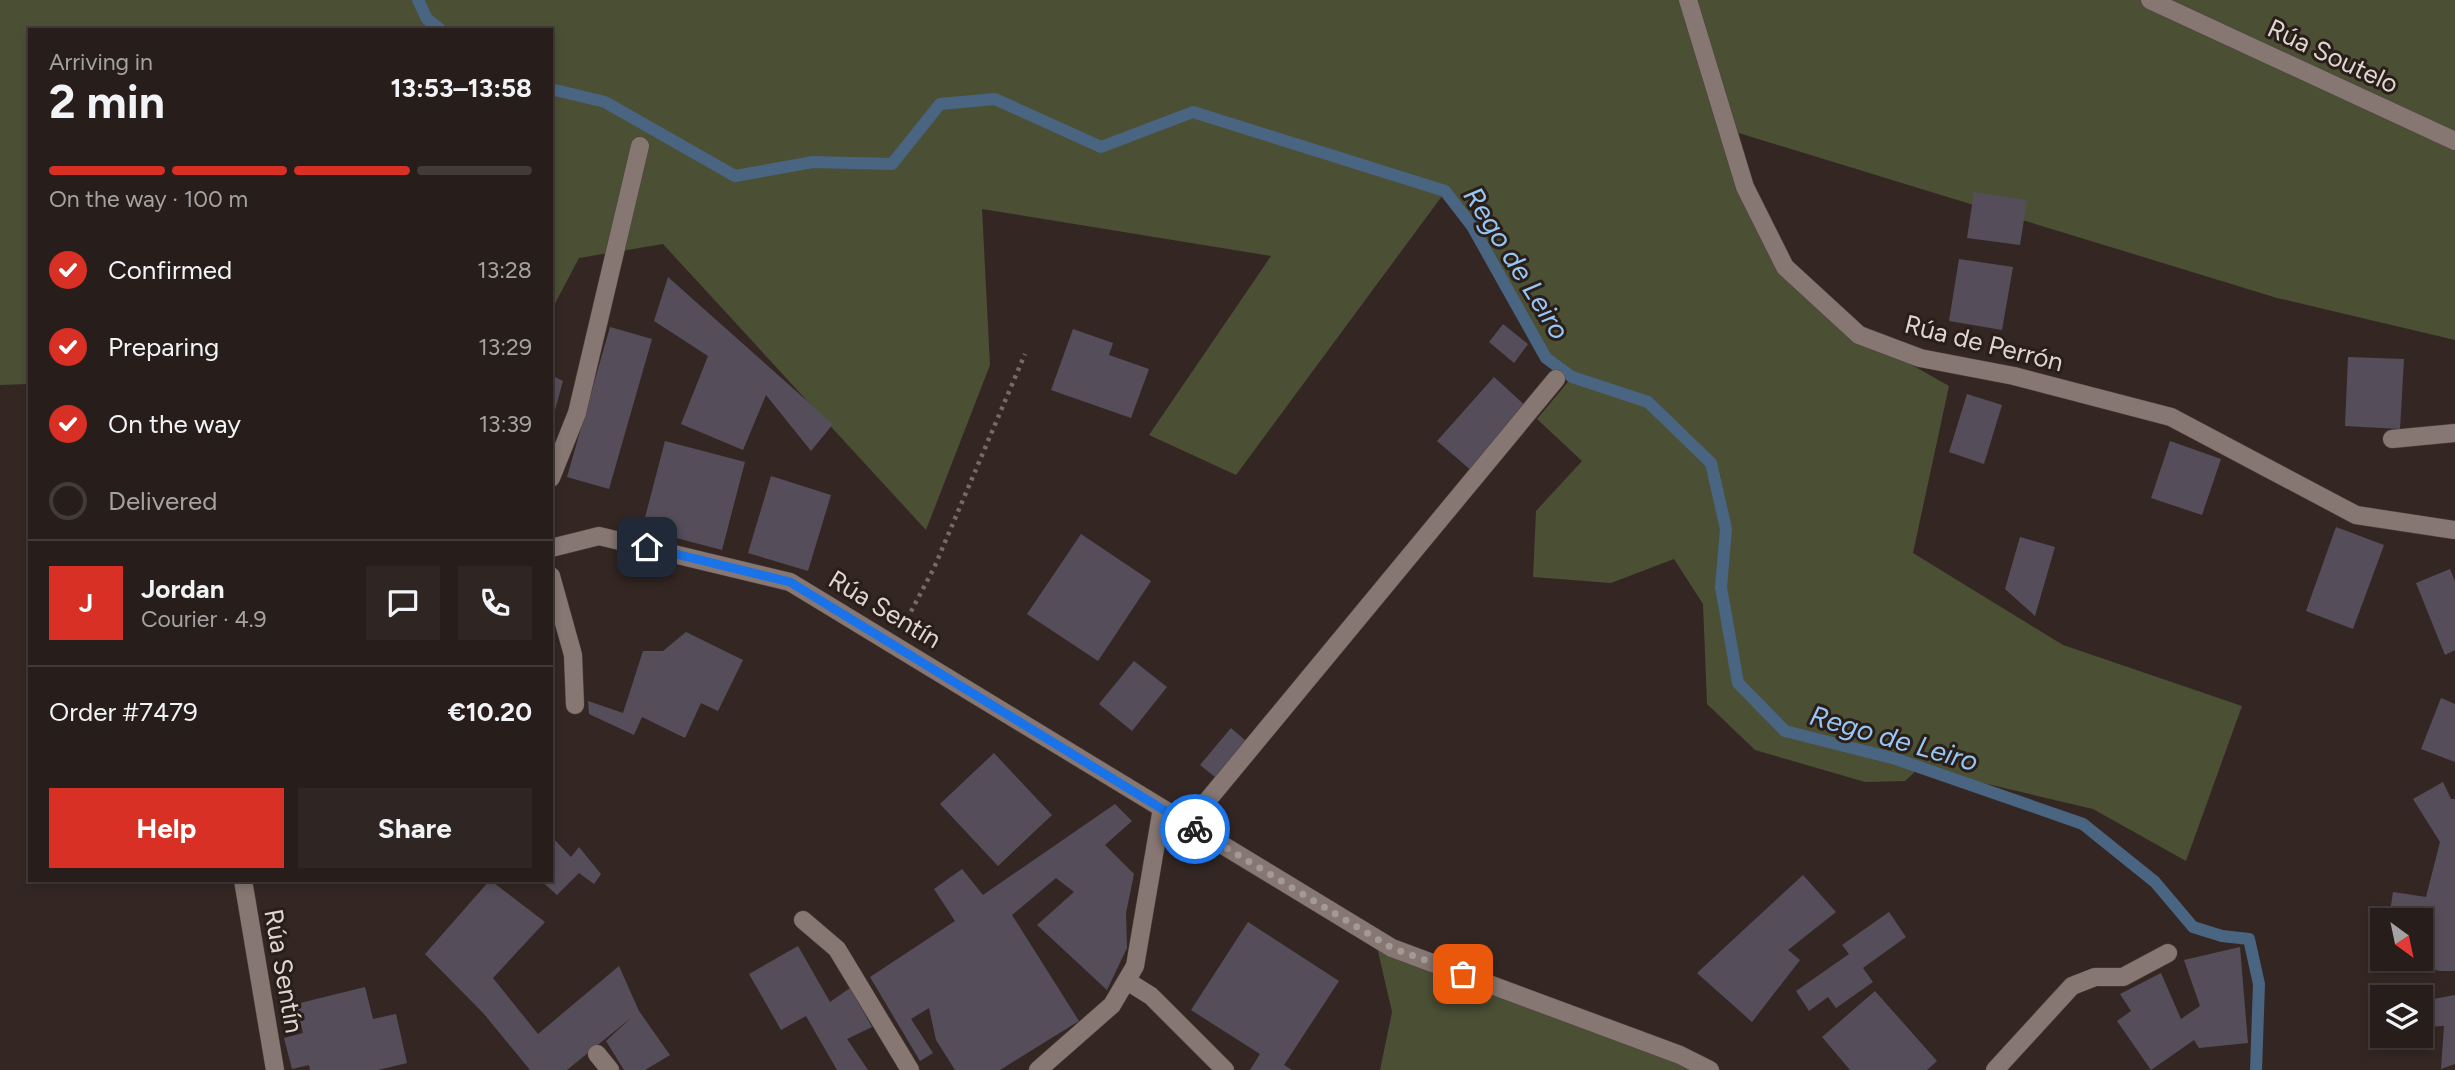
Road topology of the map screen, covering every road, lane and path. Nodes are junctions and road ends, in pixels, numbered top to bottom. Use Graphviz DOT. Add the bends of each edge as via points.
graph roads {
  1 [pos="1688,0"];
  2 [pos="2150,0"];
  3 [pos="2455,142"];
  4 [pos="640,146"];
  5 [pos="1025,354"];
  6 [pos="1556,379"];
  7 [pos="2455,433"];
  8 [pos="2392,439"];
  9 [pos="553,473"];
  10 [pos="2455,530"];
  11 [pos="553,548"];
  12 [pos="553,583"];
  13 [pos="893,645"];
  14 [pos="575,705"];
  15 [pos="1162,808"];
  16 [pos="1188,824"];
  17 [pos="243,882"];
  18 [pos="803,920"];
  19 [pos="2168,953"];
  20 [pos="1127,981"];
  21 [pos="597,1054"];
  22 [pos="275,1070"];
  23 [pos="610,1070"];
  24 [pos="911,1070"];
  25 [pos="1038,1070"];
  26 [pos="1225,1070"];
  27 [pos="1710,1070"];
  28 [pos="1995,1070"];
  1 -- 10 [label="street, Rúa de Perrón" via="1745,187 1785,267 1859,335 1920,358 2014,376 2171,417 2356,515"];
  2 -- 3 [label="street, Rúa Soutelo"];
  4 -- 9 [label="street" via="577,412"];
  5 -- 13 [label="path" via="934,568"];
  6 -- 16 [label="street"];
  7 -- 8 [label="street"];
  11 -- 13 [label="street, Rúa Sentín" via="599,536 790,582"];
  12 -- 14 [label="street" via="573,656"];
  13 -- 15 [label="street, Rúa Sentín"];
  15 -- 16 [label="street, Rúa Sentín"];
  15 -- 20 [label="street" via="1135,966"];
  16 -- 27 [label="street, Rúa Sentín" via="1392,948 1681,1055"];
  17 -- 22 [label="street, Rúa Sentín"];
  18 -- 24 [label="street" via="837,950"];
  19 -- 28 [label="street" via="2123,977 2095,977 2072,986"];
  20 -- 25 [label="street" via="1112,1005"];
  20 -- 26 [label="street" via="1152,996"];
  21 -- 23 [label="street"];
}
